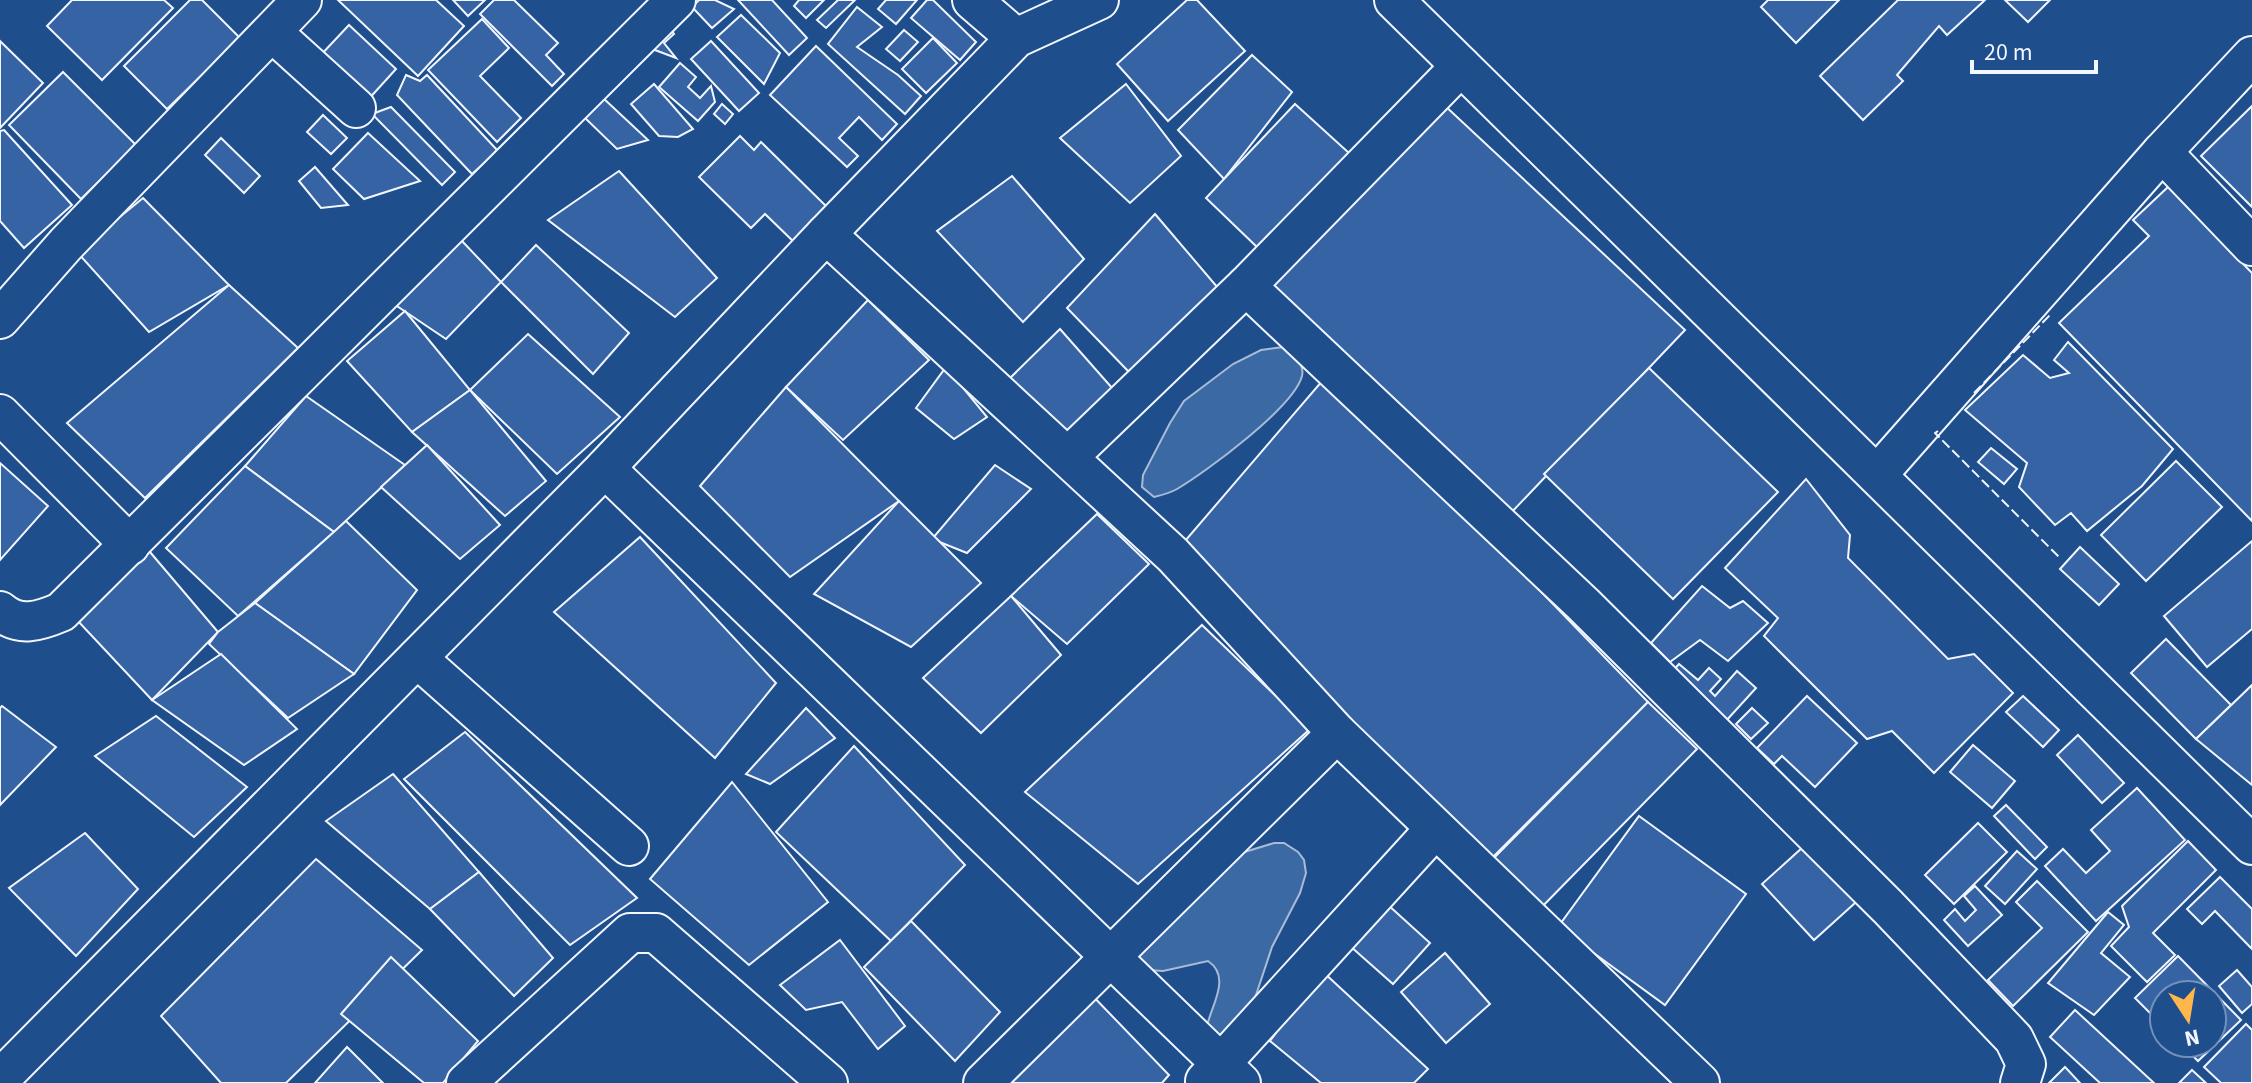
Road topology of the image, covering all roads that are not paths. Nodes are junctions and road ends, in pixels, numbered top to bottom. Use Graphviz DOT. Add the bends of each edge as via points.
graph roads {
  1 [pos="676,0"];
  2 [pos="972,0"];
  3 [pos="1099,0"];
  4 [pos="1394,0"];
  5 [pos="284,11"];
  6 [pos="1016,38"];
  7 [pos="2252,56"];
  8 [pos="1461,66"];
  9 [pos="356,108"];
  10 [pos="2162,152"];
  11 [pos="826,234"];
  12 [pos="2252,246"];
  13 [pos="1246,286"];
  14 [pos="0,319"];
  15 [pos="0,414"];
  16 [pos="1068,457"];
  17 [pos="605,468"];
  18 [pos="1877,475"];
  19 [pos="130,545"];
  20 [pos="0,611"];
  21 [pos="417,658"];
  22 [pos="1337,733"];
  23 [pos="1435,829"];
  24 [pos="2252,845"];
  25 [pos="629,846"];
  26 [pos="1109,957"];
  27 [pos="13,1068"];
  28 [pos="1222,1077"];
  29 [pos="477,1079"];
  30 [pos="828,1083"];
  31 [pos="983,1083"];
  32 [pos="1700,1083"];
  33 [pos="2020,1083"];
  1 -- 19 [label="street"];
  2 -- 6 [label="street"];
  3 -- 6 [label="street"];
  4 -- 8 [label="street"];
  5 -- 9 [label="street"];
  5 -- 14 [label="street"];
  6 -- 11 [label="street"];
  7 -- 10 [label="street"];
  8 -- 13 [label="street"];
  8 -- 18 [label="street"];
  10 -- 12 [label="street"];
  10 -- 18 [label="street"];
  11 -- 16 [label="street"];
  11 -- 17 [label="street"];
  13 -- 16 [label="street"];
  13 -- 33 [label="street" via="1583,604 1888,907 2014,1039 2026,1064"];
  15 -- 19 [label="street"];
  16 -- 22 [label="street" via="1173,555"];
  17 -- 21 [label="street"];
  17 -- 26 [label="street"];
  18 -- 24 [label="street"];
  19 -- 20 [label="street" via="61,612 25,622"];
  21 -- 25 [label="street"];
  21 -- 27 [label="street"];
  22 -- 23 [label="street"];
  22 -- 26 [label="street"];
  23 -- 28 [label="street"];
  23 -- 32 [label="street"];
  26 -- 28 [label="street"];
  26 -- 31 [label="street"];
  29 -- 30 [label="street" via="630,933 656,933"];
}
